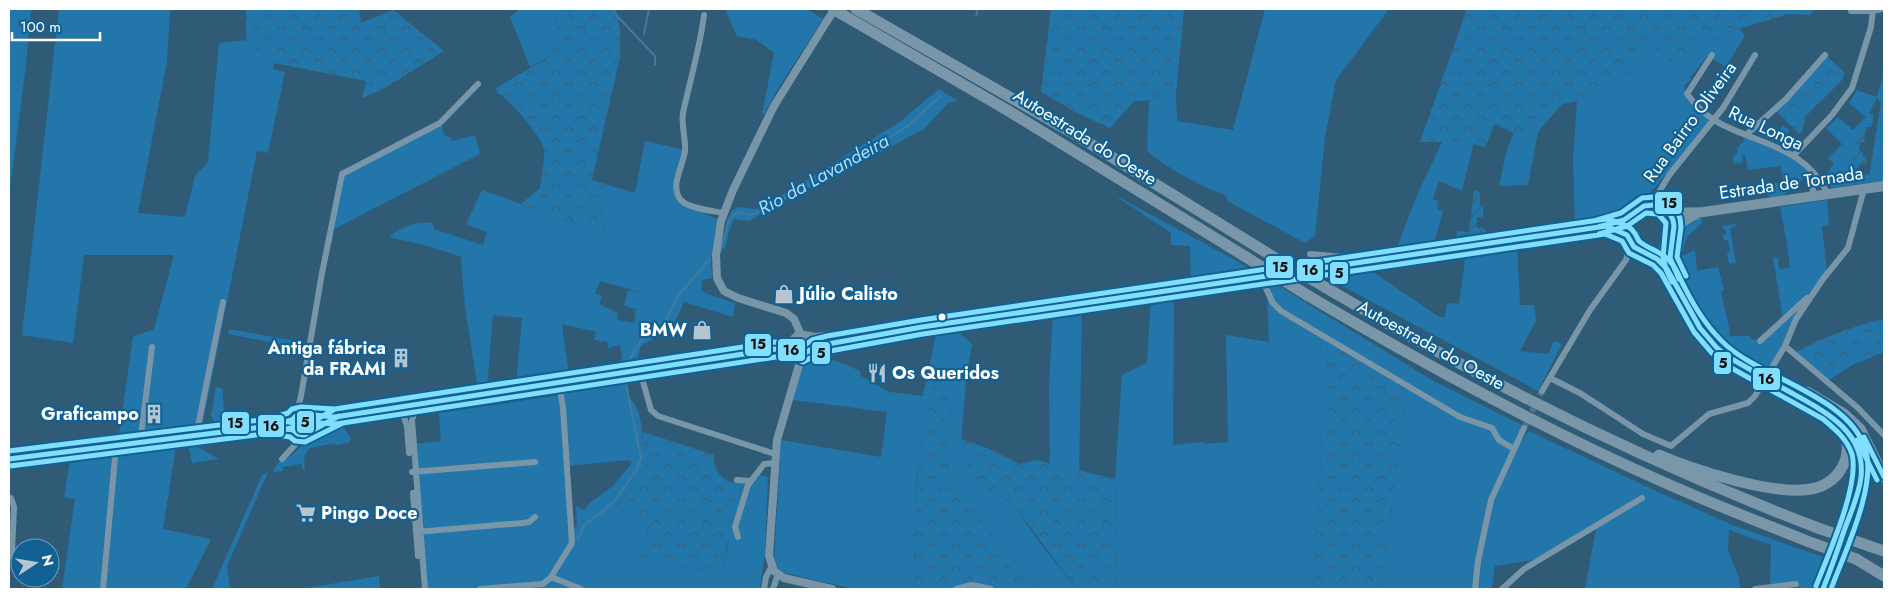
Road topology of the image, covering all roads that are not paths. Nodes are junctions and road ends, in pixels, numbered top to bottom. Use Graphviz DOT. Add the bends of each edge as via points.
graph roads {
  1 [pos="834,9"];
  2 [pos="856,9"];
  3 [pos="1882,9"];
  4 [pos="1873,10"];
  5 [pos="1851,11"];
  6 [pos="704,15"];
  7 [pos="1712,55"];
  8 [pos="1755,55"];
  9 [pos="1825,55"];
  10 [pos="478,84"];
  11 [pos="1714,119"];
  12 [pos="1747,134"];
  13 [pos="1794,155"];
  14 [pos="1810,167"];
  15 [pos="1884,186"];
  16 [pos="1864,189"];
  17 [pos="1659,192"];
  18 [pos="1828,194"];
  19 [pos="1812,196"];
  20 [pos="1648,205"];
  21 [pos="1665,210"];
  22 [pos="1703,212"];
  23 [pos="723,213"];
  24 [pos="1630,216"];
  25 [pos="1606,226"];
  26 [pos="1629,239"];
  27 [pos="1673,239"];
  28 [pos="1644,252"];
  29 [pos="1310,254"];
  30 [pos="1626,260"];
  31 [pos="1366,262"];
  32 [pos="1261,278"];
  33 [pos="1814,292"];
  34 [pos="223,302"];
  35 [pos="1760,340"];
  36 [pos="800,345"];
  37 [pos="1785,346"];
  38 [pos="152,347"];
  39 [pos="640,371"];
  40 [pos="1550,378"];
  41 [pos="559,383"];
  42 [pos="542,385"];
  43 [pos="1542,392"];
  44 [pos="376,410"];
  45 [pos="415,412"];
  46 [pos="403,414"];
  47 [pos="335,417"];
  48 [pos="1841,418"];
  49 [pos="300,424"];
  50 [pos="1524,428"];
  51 [pos="1595,433"];
  52 [pos="1884,435"];
  53 [pos="196,436"];
  54 [pos="140,444"];
  55 [pos="116,447"];
  56 [pos="1514,449"];
  57 [pos="9,459"];
  58 [pos="282,459"];
  59 [pos="775,459"];
  60 [pos="535,462"];
  61 [pos="413,472"];
  62 [pos="1884,477"];
  63 [pos="737,480"];
  64 [pos="752,481"];
  65 [pos="11,498"];
  66 [pos="1642,498"];
  67 [pos="535,517"];
  68 [pos="418,532"];
  69 [pos="738,537"];
  70 [pos="1884,551"];
  71 [pos="9,558"];
  72 [pos="1856,559"];
  73 [pos="772,566"];
  74 [pos="1884,568"];
  75 [pos="778,574"];
  76 [pos="1884,576"];
  77 [pos="551,577"];
  78 [pos="1796,584"];
  79 [pos="103,589"];
  80 [pos="421,589"];
  81 [pos="425,589"];
  82 [pos="480,589"];
  83 [pos="581,589"];
  84 [pos="764,589"];
  85 [pos="773,589"];
  86 [pos="832,589"];
  87 [pos="956,589"];
  88 [pos="991,589"];
  89 [pos="1475,589"];
  90 [pos="1502,589"];
  91 [pos="1755,589"];
  92 [pos="1823,589"];
  93 [pos="1830,589"];
  1 -- 23 [label="street, bridge" via="774,106"];
  1 -- 72 [label="highway, Autoestrada do Oeste, bridge" via="1007,110 1392,345 1519,413 1660,480"];
  2 -- 51 [label="highway, Autoestrada do Oeste, bridge" via="1076,135 1335,294 1460,364"];
  3 -- 4 [label="street"];
  4 -- 5 [label="street"];
  4 -- 13 [label="street" via="1852,88 1832,115"];
  6 -- 23 [label="street" via="683,115 685,150 675,184 679,199 687,205"];
  7 -- 11 [label="street, Rua Longa" via="1687,94 1697,108"];
  8 -- 11 [label="street, Rua Bairro Oliveira"];
  9 -- 12 [label="street" via="1786,99"];
  10 -- 49 [label="street" via="440,124 342,174 300,401"];
  11 -- 12 [label="street, Rua Longa"];
  11 -- 17 [label="street, Rua Bairro Oliveira"];
  12 -- 13 [label="street, Rua Longa"];
  13 -- 14 [label="street, Rua Longa"];
  14 -- 18 [label="street, Rua Longa"];
  14 -- 19 [label="street" via="1814,181"];
  15 -- 16 [label="main road, Estrada de Tornada"];
  16 -- 18 [label="main road, Estrada de Tornada"];
  16 -- 33 [label="street" via="1848,248"];
  17 -- 20 [label="street, Rua Bairro Oliveira"];
  17 -- 21 [label="street"];
  18 -- 19 [label="main road, Estrada de Tornada"];
  19 -- 22 [label="main road, Estrada de Tornada"];
  20 -- 21 [label="main road"];
  20 -- 24 [label="main road" via="1638,208"];
  21 -- 22 [label="main road, Estrada de Tornada"];
  21 -- 27 [label="main road" via="1674,221"];
  22 -- 27 [label="main road" via="1686,220"];
  23 -- 36 [label="street" via="716,254 717,278 721,288 738,298 786,313 796,322"];
  24 -- 25 [label="main road"];
  24 -- 26 [label="main road" via="1626,228"];
  25 -- 26 [label="main road"];
  25 -- 31 [label="main road"];
  26 -- 28 [label="main road"];
  26 -- 30 [label="street"];
  27 -- 28 [label="main road" via="1660,252"];
  27 -- 48 [label="highway" via="1670,257 1673,268 1702,322 1720,343 1737,356 1815,396"];
  28 -- 30 [label="street"];
  28 -- 48 [label="highway" via="1667,269 1699,329 1720,351"];
  29 -- 31 [label="street"];
  30 -- 40 [label="street" via="1590,310"];
  31 -- 32 [label="main road"];
  32 -- 36 [label="main road" via="922,327 895,334 854,336"];
  32 -- 56 [label="street" via="1273,303 1281,311 1460,417 1492,428 1499,440"];
  33 -- 35 [label="street"];
  33 -- 37 [label="street" via="1796,319"];
  34 -- 53 [label="street"];
  36 -- 39 [label="main road"];
  36 -- 59 [label="street" via="799,365 778,432"];
  37 -- 40 [label="street, bridge" via="1748,403 1709,414 1671,446 1643,434 1580,393"];
  37 -- 52 [label="street" via="1858,408"];
  38 -- 54 [label="street"];
  39 -- 41 [label="main road"];
  39 -- 59 [label="street" via="651,410 658,416"];
  40 -- 43 [label="street"];
  41 -- 42 [label="main road"];
  41 -- 77 [label="street" via="572,543"];
  42 -- 44 [label="main road"];
  42 -- 45 [label="street" via="537,393"];
  44 -- 46 [label="street"];
  44 -- 47 [label="main road"];
  45 -- 46 [label="street"];
  45 -- 61 [label="street" via="412,420"];
  46 -- 61 [label="street"];
  47 -- 49 [label="main road"];
  47 -- 49 [label="main road"];
  48 -- 51 [label="highway" via="1848,453 1843,467 1827,484 1802,490 1773,488 1718,475 1674,461 1618,437"];
  48 -- 62 [label="highway" via="1860,429"];
  48 -- 92 [label="highway" via="1857,446 1861,474 1858,495"];
  48 -- 93 [label="highway" via="1858,435 1865,452 1867,481"];
  49 -- 53 [label="main road"];
  49 -- 58 [label="street" via="294,445"];
  50 -- 56 [label="street"];
  51 -- 70 [label="highway, Autoestrada do Oeste, bridge" via="1701,481"];
  53 -- 54 [label="main road"];
  54 -- 55 [label="main road"];
  55 -- 57 [label="main road"];
  55 -- 79 [label="street"];
  56 -- 89 [label="street" via="1490,500"];
  59 -- 64 [label="street" via="764,464"];
  59 -- 73 [label="street" via="769,556"];
  60 -- 61 [label="street"];
  61 -- 68 [label="street"];
  63 -- 64 [label="street"];
  64 -- 69 [label="street" via="735,527"];
  65 -- 71 [label="street" via="14,507"];
  66 -- 90 [label="street" via="1524,569"];
  67 -- 68 [label="street" via="523,523"];
  68 -- 80 [label="street"];
  68 -- 81 [label="street"];
  72 -- 74 [label="highway, Autoestrada do Oeste"];
  72 -- 76 [label="highway"];
  73 -- 75 [label="street"];
  73 -- 84 [label="street"];
  75 -- 85 [label="street"];
  75 -- 86 [label="street"];
  77 -- 82 [label="street" via="543,584"];
  77 -- 83 [label="street"];
  78 -- 91 [label="street"];
  87 -- 88 [label="street" via="972,585"];
}
